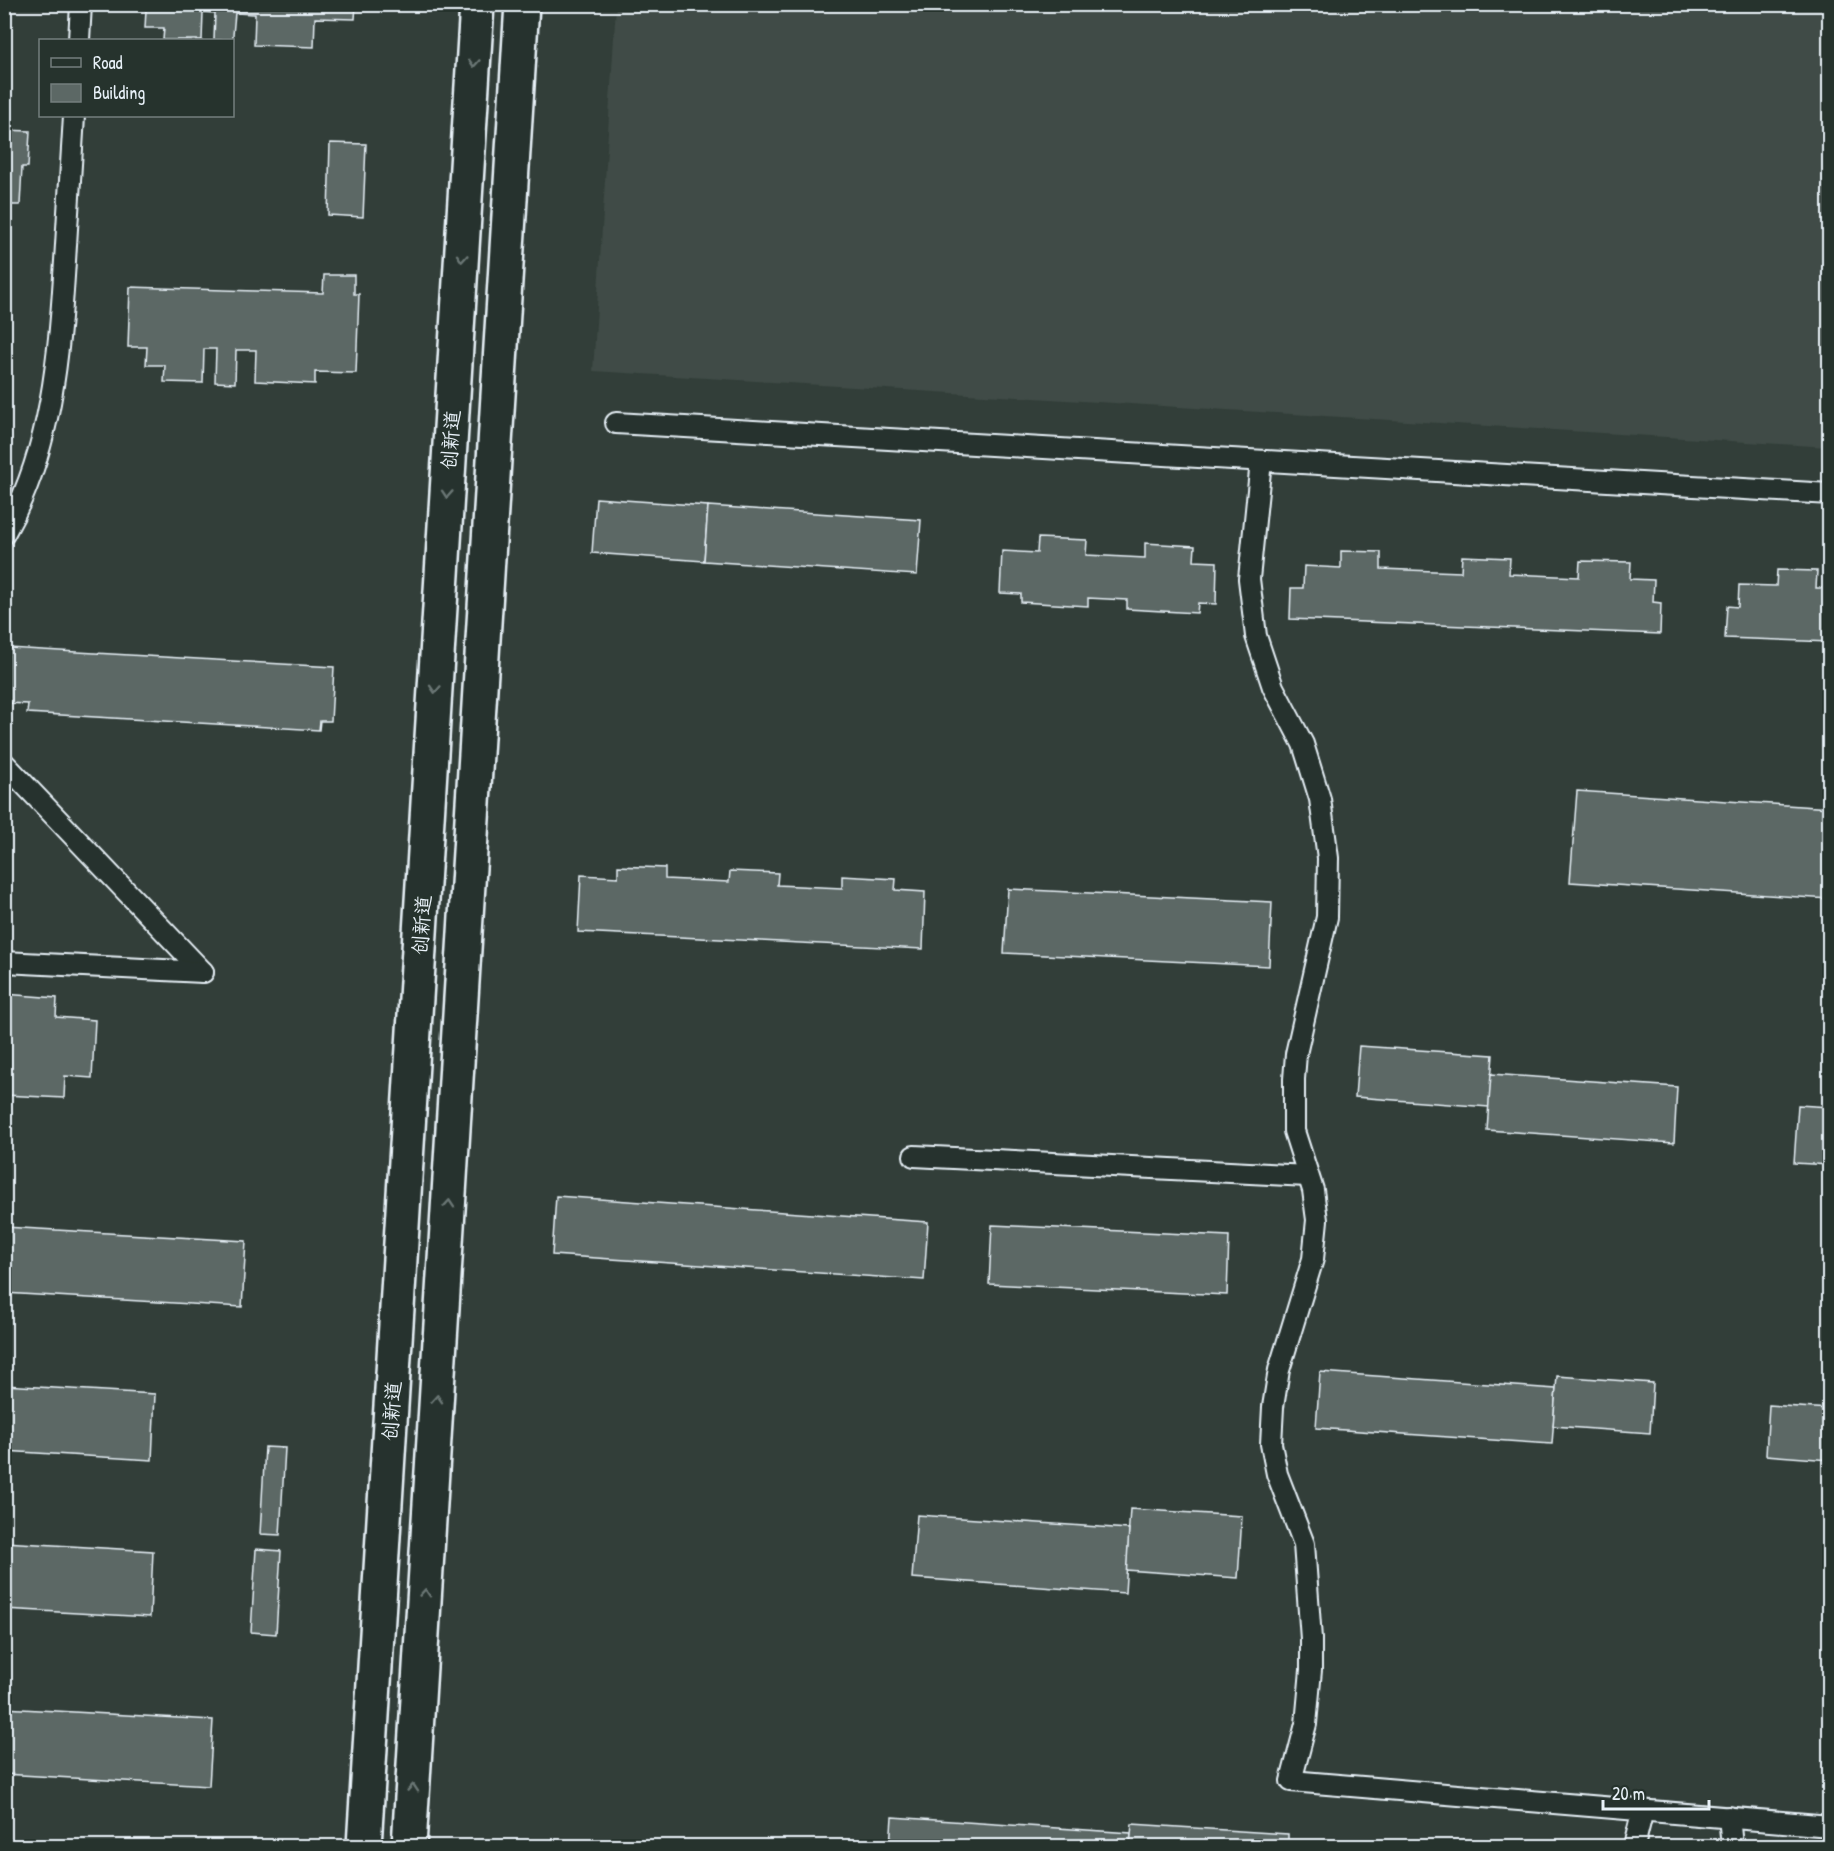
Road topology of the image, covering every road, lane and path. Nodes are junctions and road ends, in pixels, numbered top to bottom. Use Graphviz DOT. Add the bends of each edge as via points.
graph roads {
  1 [pos="81,4"];
  2 [pos="477,4"];
  3 [pos="522,4"];
  4 [pos="79,39"];
  5 [pos="74,117"];
  6 [pos="616,423"];
  7 [pos="1261,460"];
  8 [pos="1830,494"];
  9 [pos="4,534"];
  10 [pos="4,763"];
  11 [pos="4,962"];
  12 [pos="914,1156"];
  13 [pos="1308,1176"];
  14 [pos="1643,1810"];
  15 [pos="1729,1817"];
  16 [pos="1830,1826"];
  17 [pos="364,1846"];
  18 [pos="410,1846"];
  19 [pos="1634,1846"];
  20 [pos="1732,1846"];
  1 -- 4 [label="lane"];
  2 -- 17 [label="street, 创新道, one-way"];
  18 -- 3 [label="street, one-way"];
  5 -- 9 [label="lane" via="57,366 46,430 19,508"];
  6 -- 7 [label="lane"];
  7 -- 8 [label="lane"];
  7 -- 13 [label="lane" via="1250,579 1256,636 1273,687 1303,744 1320,799 1328,858 1327,916 1296,1054 1294,1079 1294,1131"];
  10 -- 11 [label="lane" via="203,972"];
  12 -- 13 [label="lane"];
  13 -- 14 [label="lane" via="1317,1220 1313,1259 1279,1370 1271,1444 1277,1474 1304,1544 1308,1585 1311,1670 1306,1724 1291,1781"];
  14 -- 15 [label="lane"];
  14 -- 19 [label="lane"];
  15 -- 16 [label="lane"];
  15 -- 20 [label="lane"];
}
